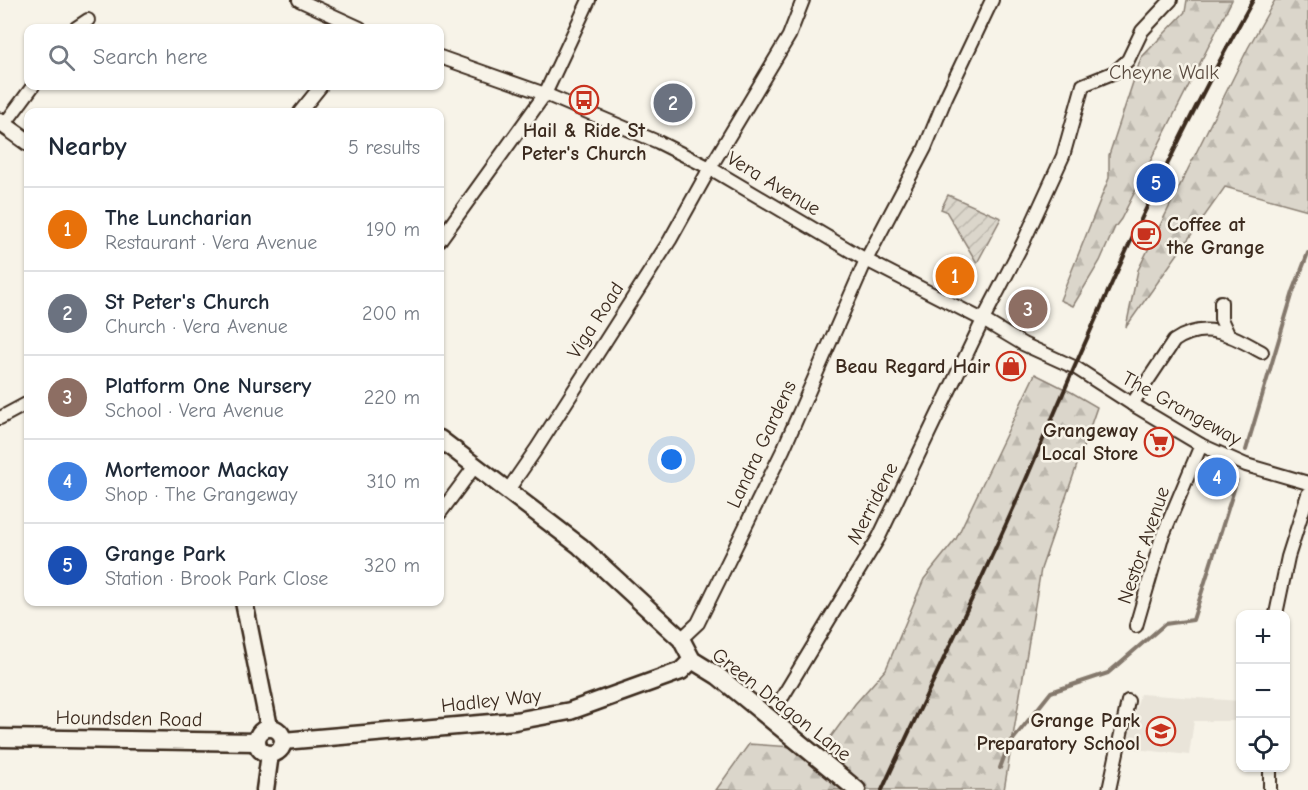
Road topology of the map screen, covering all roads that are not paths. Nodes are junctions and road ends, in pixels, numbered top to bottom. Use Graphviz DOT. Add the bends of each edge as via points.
graph roads {
  1 [pos="299,0"];
  2 [pos="589,0"];
  3 [pos="803,0"];
  4 [pos="992,0"];
  5 [pos="1171,0"];
  6 [pos="88,20"];
  7 [pos="82,24"];
  8 [pos="351,24"];
  9 [pos="444,58"];
  10 [pos="30,90"];
  11 [pos="318,90"];
  12 [pos="545,94"];
  13 [pos="303,108"];
  14 [pos="2,124"];
  15 [pos="24,139"];
  16 [pos="710,168"];
  17 [pos="444,234"];
  18 [pos="866,260"];
  19 [pos="1221,302"];
  20 [pos="983,320"];
  21 [pos="1227,332"];
  22 [pos="1262,352"];
  23 [pos="1076,368"];
  24 [pos="1131,404"];
  25 [pos="24,405"];
  26 [pos="0,418"];
  27 [pos="444,442"];
  28 [pos="1201,445"];
  29 [pos="475,466"];
  30 [pos="1308,483"];
  31 [pos="508,490"];
  32 [pos="1308,494"];
  33 [pos="444,508"];
  34 [pos="245,606"];
  35 [pos="1277,610"];
  36 [pos="1136,626"];
  37 [pos="681,639"];
  38 [pos="692,660"];
  39 [pos="783,696"];
  40 [pos="1128,701"];
  41 [pos="269,727"];
  42 [pos="0,738"];
  43 [pos="283,741"];
  44 [pos="257,742"];
  45 [pos="270,754"];
  46 [pos="1270,772"];
  47 [pos="265,790"];
  48 [pos="857,790"];
  49 [pos="1109,790"];
  50 [pos="1270,790"];
  1 -- 8 [label="street"];
  2 -- 12 [label="street"];
  3 -- 16 [label="street, Viga Road" via="789,36"];
  4 -- 18 [label="street" via="925,148"];
  5 -- 20 [label="street, Merridene" via="1142,31 1128,60 1115,72 1083,85 1063,156"];
  6 -- 7 [label="street"];
  9 -- 12 [label="street, Vera Avenue"];
  10 -- 14 [label="street"];
  11 -- 13 [label="street"];
  12 -- 16 [label="street, Vera Avenue"];
  12 -- 17 [label="street"];
  14 -- 15 [label="street"];
  16 -- 18 [label="street, Vera Avenue"];
  16 -- 31 [label="street, Viga Road" via="670,240"];
  18 -- 20 [label="street, Vera Avenue"];
  18 -- 37 [label="street, Landra Gardens" via="783,450 698,623"];
  19 -- 21 [label="street" via="1221,319"];
  20 -- 23 [label="street, Vera Avenue"];
  20 -- 39 [label="street, Merridene" via="879,537"];
  21 -- 22 [label="street"];
  21 -- 24 [label="street" via="1190,333 1174,340"];
  23 -- 24 [label="street, The Grangeway"];
  24 -- 28 [label="street, The Grangeway"];
  25 -- 26 [label="street"];
  27 -- 29 [label="street, Green Dragon Lane"];
  28 -- 30 [label="street, The Grangeway" via="1246,465"];
  28 -- 36 [label="street, Nestor Avenue" via="1161,540"];
  29 -- 31 [label="street, Green Dragon Lane"];
  29 -- 33 [label="street"];
  31 -- 37 [label="street, Green Dragon Lane" via="580,546"];
  32 -- 35 [label="street" via="1288,557"];
  34 -- 41 [label="street"];
  37 -- 38 [label="street, Green Dragon Lane"];
  38 -- 43 [label="street, Hadley Way" via="681,671 570,711 515,721"];
  38 -- 48 [label="street, Green Dragon Lane" via="718,676"];
  40 -- 49 [label="street"];
  41 -- 43 [label="street" via="279,731"];
  41 -- 44 [label="street" via="260,732"];
  42 -- 44 [label="street, Houndsden Road"];
  43 -- 45 [label="street" via="279,750"];
  44 -- 45 [label="street" via="261,750"];
  45 -- 47 [label="street"];
  46 -- 50 [label="street"];
}
